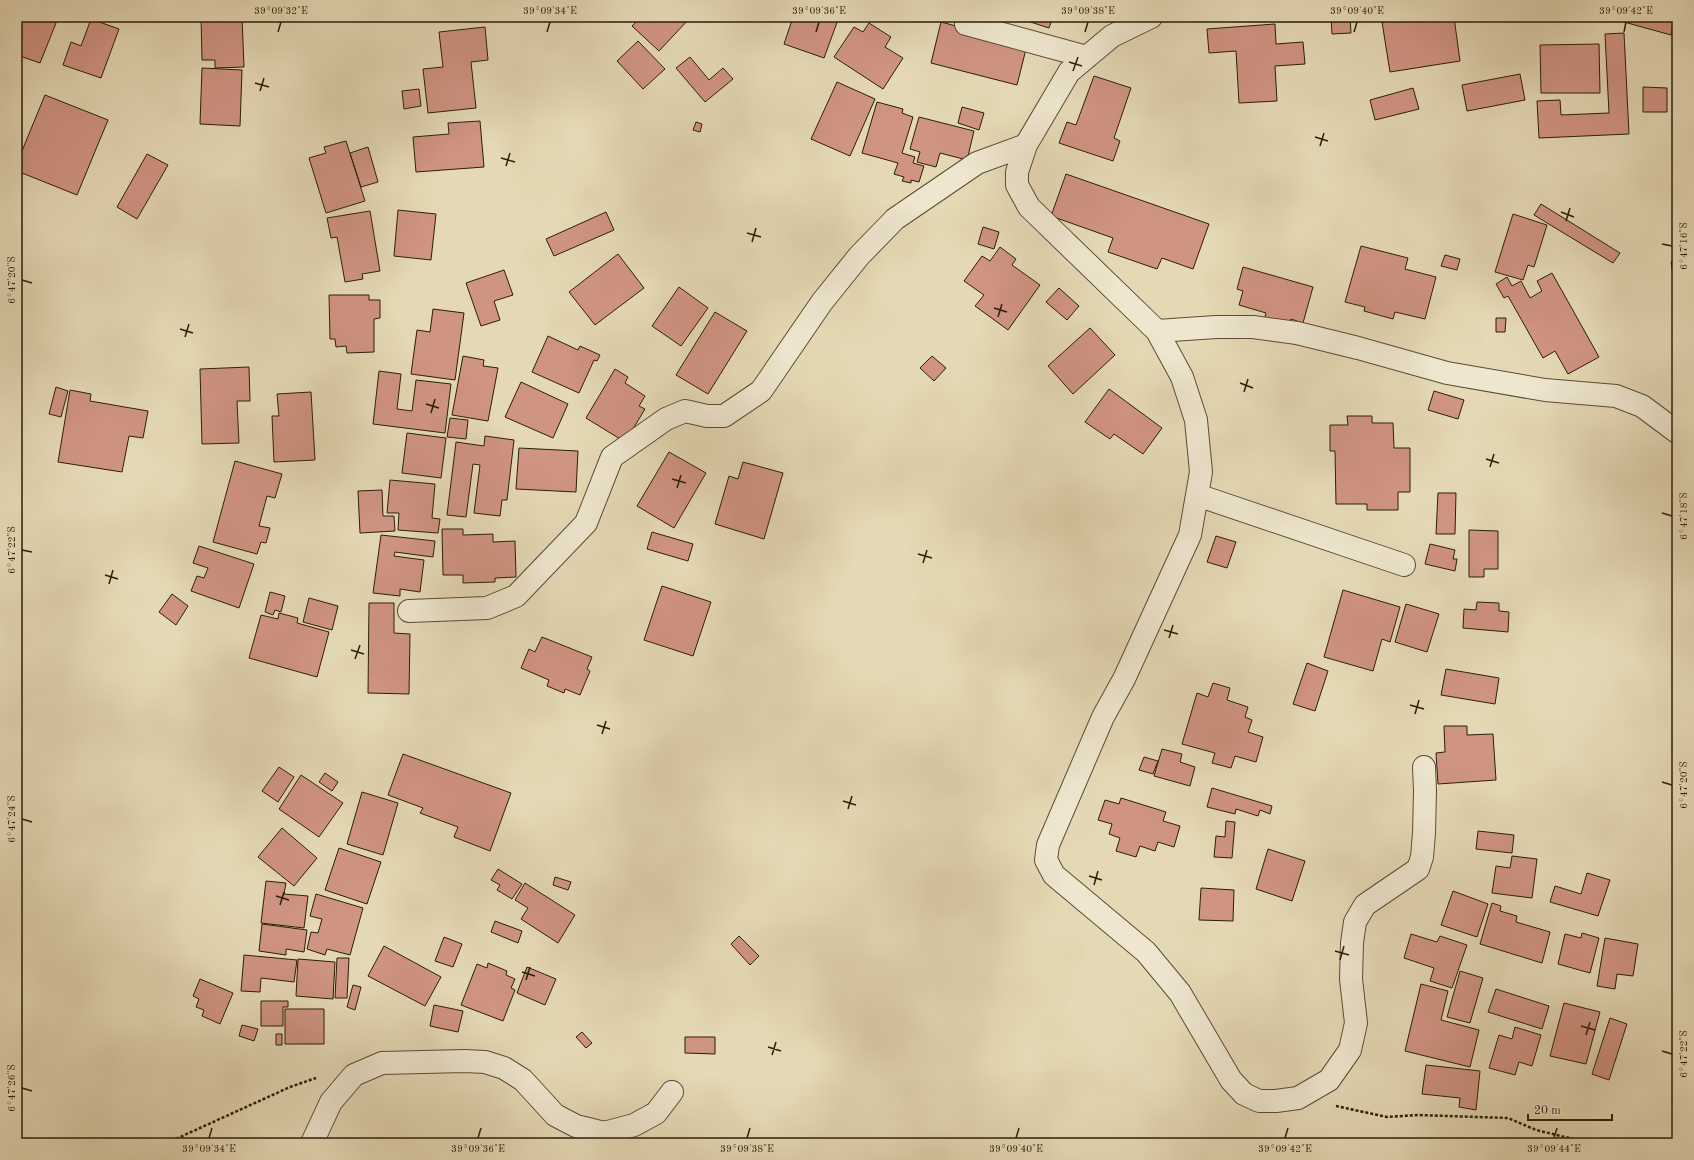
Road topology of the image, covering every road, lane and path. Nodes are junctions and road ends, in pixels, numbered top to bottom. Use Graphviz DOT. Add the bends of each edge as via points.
graph roads {
  1 [pos="1151,17"];
  2 [pos="966,24"];
  3 [pos="1087,57"];
  4 [pos="1026,145"];
  5 [pos="1157,331"];
  6 [pos="1677,432"];
  7 [pos="1197,495"];
  8 [pos="1404,565"];
  9 [pos="409,611"];
  10 [pos="1424,767"];
  11 [pos="354,1075"];
  12 [pos="672,1092"];
  13 [pos="1298,1098"];
  14 [pos="167,1143"];
  15 [pos="312,1143"];
  16 [pos="1590,1143"];
  1 -- 3 [label="street" via="1112,36"];
  2 -- 3 [label="street"];
  3 -- 4 [label="street" via="1069,72"];
  4 -- 5 [label="street" via="1017,172 1017,185 1029,207"];
  4 -- 9 [label="street" via="977,163 895,219 859,256 822,302 761,391 724,416 707,416 685,411 666,419 612,457 586,523 516,596 487,608"];
  5 -- 6 [label="street" via="1254,327 1297,333 1447,373 1545,390 1616,396 1642,406"];
  5 -- 7 [label="street" via="1182,377 1196,420 1201,472"];
  7 -- 8 [label="street"];
  7 -- 13 [label="street" via="1190,535 1124,679 1100,724 1048,845 1046,860 1054,875 1146,952 1180,993 1231,1080 1244,1094 1259,1101 1276,1102"];
  10 -- 13 [label="street" via="1424,833 1418,869 1365,905 1356,922 1352,943 1352,979 1356,1023 1350,1050 1328,1080"];
  11 -- 12 [label="street" via="382,1063 485,1062 504,1068 523,1080 555,1116 576,1126 604,1133 634,1125 656,1113"];
  11 -- 14 [label="path" via="324,1076 290,1087"];
  11 -- 15 [label="street" via="331,1102"];
  13 -- 16 [label="path" via="1387,1117 1418,1115 1508,1118 1536,1130"];
}
